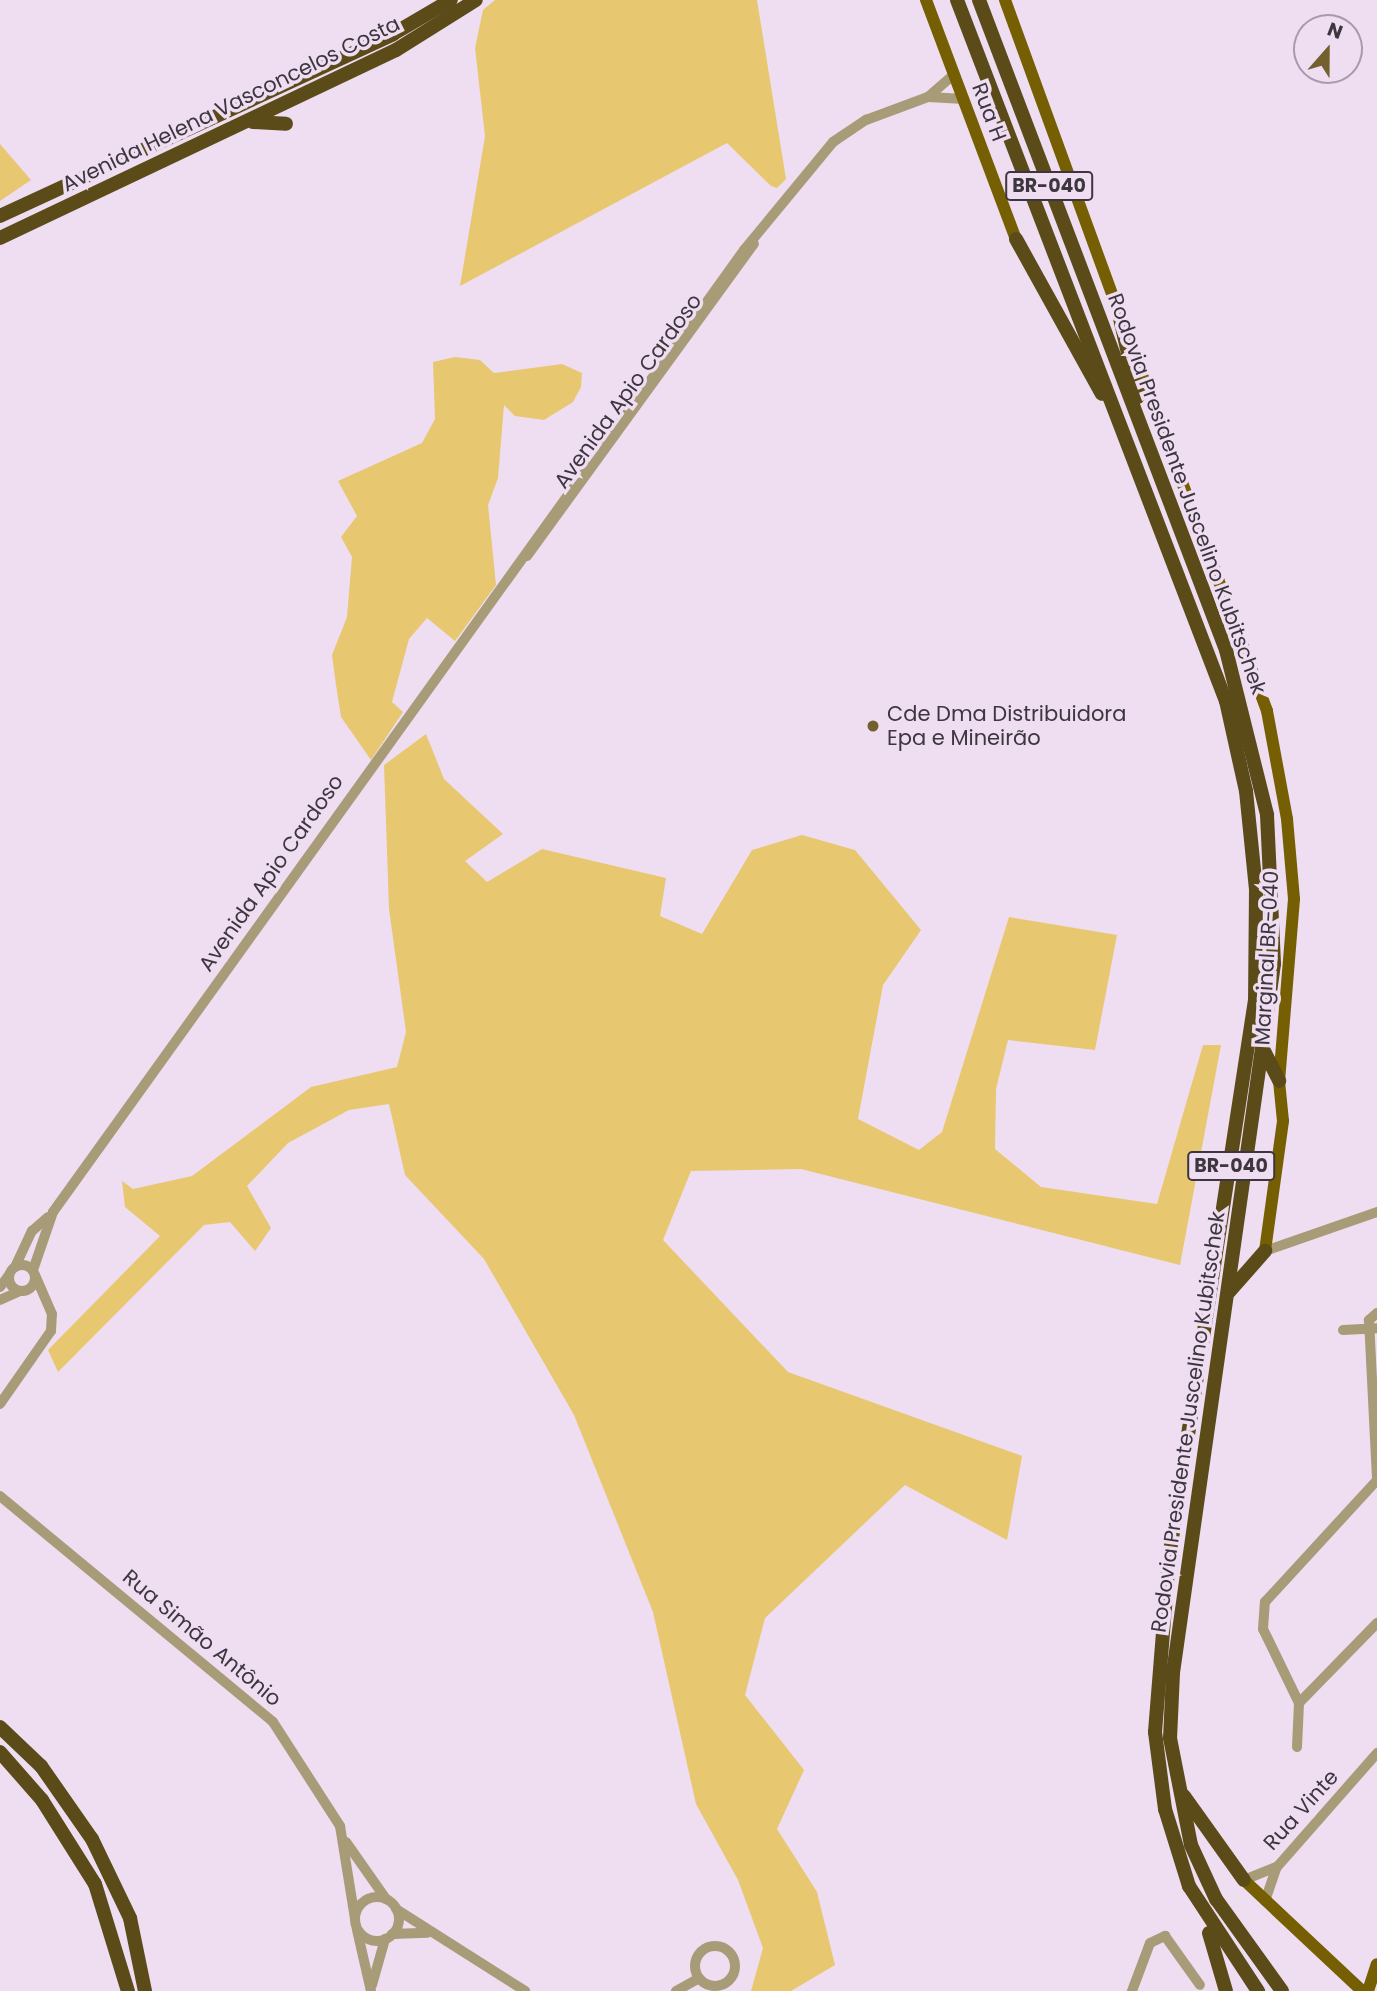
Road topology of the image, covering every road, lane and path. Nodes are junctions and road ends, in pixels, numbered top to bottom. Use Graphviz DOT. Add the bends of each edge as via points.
graph roads {
  1 [pos="451,0"];
  2 [pos="476,0"];
  3 [pos="926,0"];
  4 [pos="957,0"];
  5 [pos="979,0"];
  6 [pos="1005,0"];
  7 [pos="954,74"];
  8 [pos="928,97"];
  9 [pos="964,99"];
  10 [pos="252,122"];
  11 [pos="286,124"];
  12 [pos="0,216"];
  13 [pos="0,238"];
  14 [pos="1016,239"];
  15 [pos="1119,314"];
  16 [pos="1129,438"];
  17 [pos="1147,439"];
  18 [pos="1262,1047"];
  19 [pos="1279,1081"];
  20 [pos="53,1212"];
  21 [pos="1377,1213"];
  22 [pos="1265,1251"];
  23 [pos="12,1271"];
  24 [pos="34,1272"];
  25 [pos="0,1287"];
  26 [pos="23,1291"];
  27 [pos="42,1293"];
  28 [pos="1228,1293"];
  29 [pos="0,1300"];
  30 [pos="1377,1312"];
  31 [pos="1375,1328"];
  32 [pos="1343,1330"];
  33 [pos="0,1404"];
  34 [pos="1377,1480"];
  35 [pos="0,1496"];
  36 [pos="1377,1623"];
  37 [pos="1299,1703"];
  38 [pos="0,1727"];
  39 [pos="1297,1747"];
  40 [pos="0,1752"];
  41 [pos="1377,1753"];
  42 [pos="1177,1784"];
  43 [pos="343,1839"];
  44 [pos="1277,1867"];
  45 [pos="1244,1880"];
  46 [pos="1189,1886"];
  47 [pos="386,1899"];
  48 [pos="1265,1901"];
  49 [pos="396,1909"];
  50 [pos="356,1923"];
  51 [pos="427,1933"];
  52 [pos="388,1936"];
  53 [pos="1377,1964"];
  54 [pos="699,1978"];
  55 [pos="1200,1985"];
  56 [pos="1357,1989"];
  57 [pos="371,1990"];
  58 [pos="128,1991"];
  59 [pos="145,1991"];
  60 [pos="526,1991"];
  61 [pos="676,1991"];
  62 [pos="1132,1991"];
  63 [pos="1226,1991"];
  64 [pos="1258,1991"];
  65 [pos="1282,1991"];
  66 [pos="1368,1991"];
  1 -- 12 [label="highway, Avenida Helena Vasconcelos Costa" via="393,34"];
  2 -- 10 [label="highway, Avenida Helena Vasconcelos Costa" via="430,33"];
  3 -- 7 [label="main road, Rua H"];
  4 -- 16 [label="highway, Rodovia Presidente Juscelino Kubitschek / BR-040"];
  5 -- 17 [label="highway, Rodovia Presidente Juscelino Kubitschek / BR-040"];
  6 -- 15 [label="main road, Marginal BR-040"];
  7 -- 8 [label="street, Avenida Apio Cardoso"];
  7 -- 9 [label="main road, Rua H"];
  8 -- 9 [label="street, Avenida Apio Cardoso"];
  8 -- 20 [label="street, Avenida Apio Cardoso" via="866,120 833,142 756,240 540,546 523,559"];
  9 -- 14 [label="main road, Rua H"];
  10 -- 11 [label="highway"];
  10 -- 13 [label="highway, Avenida Helena Vasconcelos Costa"];
  14 -- 16 [label="highway"];
  15 -- 17 [label="highway"];
  15 -- 19 [label="main road, Marginal BR-040" via="1267,711 1294,899"];
  16 -- 46 [label="highway, Rodovia Presidente Juscelino Kubitschek / BR-040" via="1226,701 1246,791 1256,889 1251,1041 1154,1689 1158,1774"];
  17 -- 18 [label="highway, Rodovia Presidente Juscelino Kubitschek / BR-040" via="1226,650 1267,815 1274,964"];
  18 -- 19 [label="highway"];
  18 -- 28 [label="highway, Rodovia Presidente Juscelino Kubitschek / BR-040"];
  19 -- 22 [label="main road, Marginal BR-040" via="1283,1121"];
  20 -- 23 [label="street, Avenida Apio Cardoso" via="32,1231"];
  20 -- 24 [label="street, Avenida Apio Cardoso"];
  21 -- 22 [label="street"];
  22 -- 28 [label="highway"];
  23 -- 24 [label="street"];
  23 -- 25 [label="street, Avenida Apio Cardoso"];
  23 -- 26 [label="street"];
  24 -- 26 [label="street, Avenida Apio Cardoso"];
  24 -- 27 [label="street"];
  26 -- 27 [label="street"];
  26 -- 29 [label="street"];
  27 -- 33 [label="street" via="51,1331"];
  28 -- 42 [label="highway, Rodovia Presidente Juscelino Kubitschek / BR-040" via="1173,1673 1170,1738"];
  30 -- 31 [label="street" via="1369,1320"];
  31 -- 32 [label="street"];
  31 -- 34 [label="street"];
  34 -- 37 [label="street" via="1265,1602 1264,1629"];
  35 -- 43 [label="street, Rua Simão Antônio" via="273,1723 328,1800"];
  36 -- 37 [label="street"];
  37 -- 39 [label="street"];
  38 -- 59 [label="highway" via="41,1766 92,1839 130,1918"];
  40 -- 58 [label="highway" via="42,1800 95,1884"];
  41 -- 44 [label="street, Rua Vinte"];
  42 -- 45 [label="highway"];
  42 -- 65 [label="highway, Rodovia Presidente Juscelino Kubitschek / BR-040" via="1191,1845 1216,1899"];
  43 -- 47 [label="street, Rua Simão Antônio"];
  43 -- 50 [label="street, Rua Simão Antônio"];
  44 -- 45 [label="street, Rua Vinte"];
  44 -- 48 [label="street"];
  45 -- 48 [label="main road"];
  46 -- 63 [label="highway" via="1220,1958"];
  46 -- 64 [label="highway, Rodovia Presidente Juscelino Kubitschek / BR-040"];
  47 -- 49 [label="street"];
  47 -- 50 [label="street" via="365,1901"];
  48 -- 56 [label="main road"];
  49 -- 51 [label="street"];
  49 -- 52 [label="street"];
  50 -- 52 [label="street" via="365,1937"];
  50 -- 57 [label="street, Rua Simão Antônio"];
  51 -- 52 [label="street"];
  51 -- 60 [label="street"];
  52 -- 57 [label="street, Rua Simão Antônio"];
  53 -- 66 [label="main road"];
  54 -- 54 [label="street" via="709,1985 728,1981 735,1970 729,1952 704,1949 696,1959"];
  54 -- 61 [label="street"];
  55 -- 62 [label="street" via="1165,1936 1150,1943"];
}
